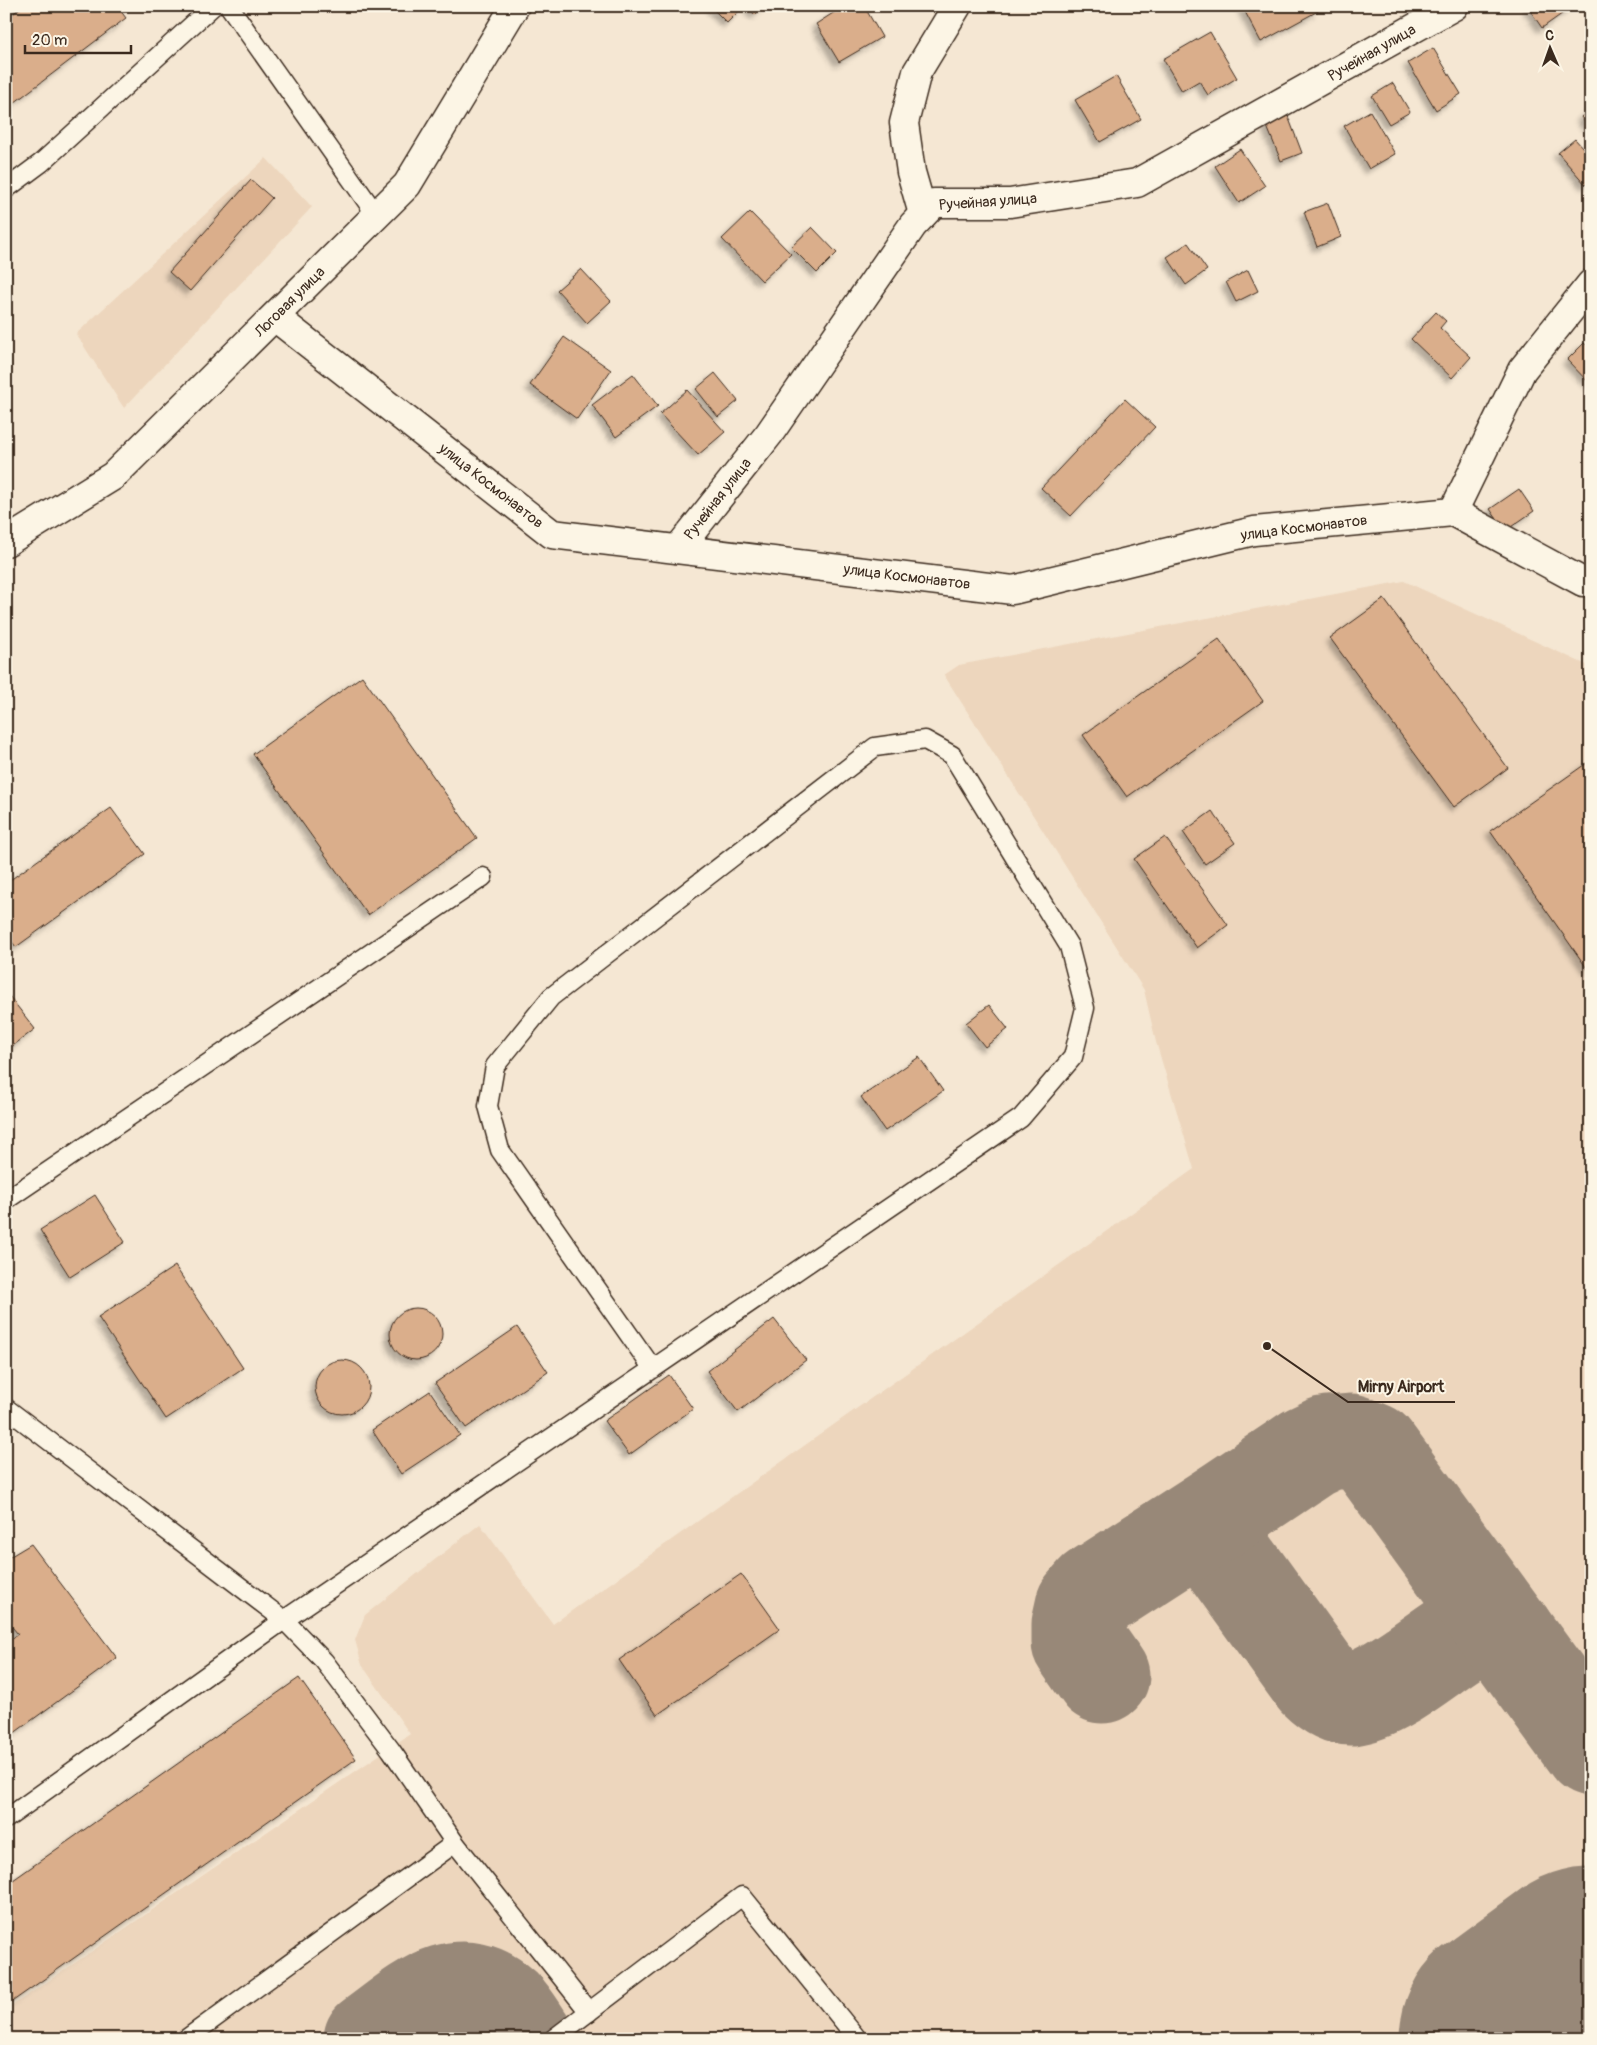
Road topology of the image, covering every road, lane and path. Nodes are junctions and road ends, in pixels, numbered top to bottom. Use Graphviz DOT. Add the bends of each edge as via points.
graph roads {
  1 [pos="213,6"];
  2 [pos="228,6"];
  3 [pos="515,6"];
  4 [pos="957,6"];
  5 [pos="1454,6"];
  6 [pos="6,189"];
  7 [pos="923,214"];
  8 [pos="377,216"];
  9 [pos="1591,284"];
  10 [pos="275,317"];
  11 [pos="1454,512"];
  12 [pos="6,542"];
  13 [pos="678,549"];
  14 [pos="1591,581"];
  15 [pos="483,877"];
  16 [pos="6,1200"];
  17 [pos="653,1369"];
  18 [pos="6,1408"];
  19 [pos="284,1620"];
  20 [pos="6,1819"];
  21 [pos="455,1843"];
  22 [pos="589,2012"];
  23 [pos="186,2039"];
  24 [pos="552,2039"];
  25 [pos="853,2039"];
  1 -- 6 [label="lane" via="41,163"];
  2 -- 8 [label="lane"];
  3 -- 8 [label="street, Логовая улица" via="408,185"];
  4 -- 7 [label="street" via="917,72 904,123 911,172"];
  5 -- 7 [label="street, Ручейная улица" via="1137,183 1010,203 934,203"];
  7 -- 13 [label="street, Ручейная улица" via="769,434"];
  8 -- 10 [label="street, Логовая улица"];
  9 -- 11 [label="street" via="1522,370"];
  10 -- 12 [label="street, Логовая улица" via="113,476"];
  10 -- 13 [label="street, улица Космонавтов" via="552,534"];
  11 -- 13 [label="street, улица Космонавтов" via="1254,531 1013,590"];
  11 -- 14 [label="street" via="1583,582"];
  15 -- 16 [label="lane"];
  17 -- 17 [label="lane" via="1021,1118 1073,1057 1085,1008 1069,946 952,755 925,740 875,747 551,997 495,1066 488,1106 500,1150"];
  17 -- 19 [label="lane"];
  18 -- 19 [label="lane"];
  19 -- 20 [label="lane"];
  19 -- 21 [label="lane" via="324,1661"];
  21 -- 22 [label="lane"];
  21 -- 23 [label="lane"];
  22 -- 24 [label="lane"];
  22 -- 25 [label="lane" via="742,1896 856,2037"];
}
